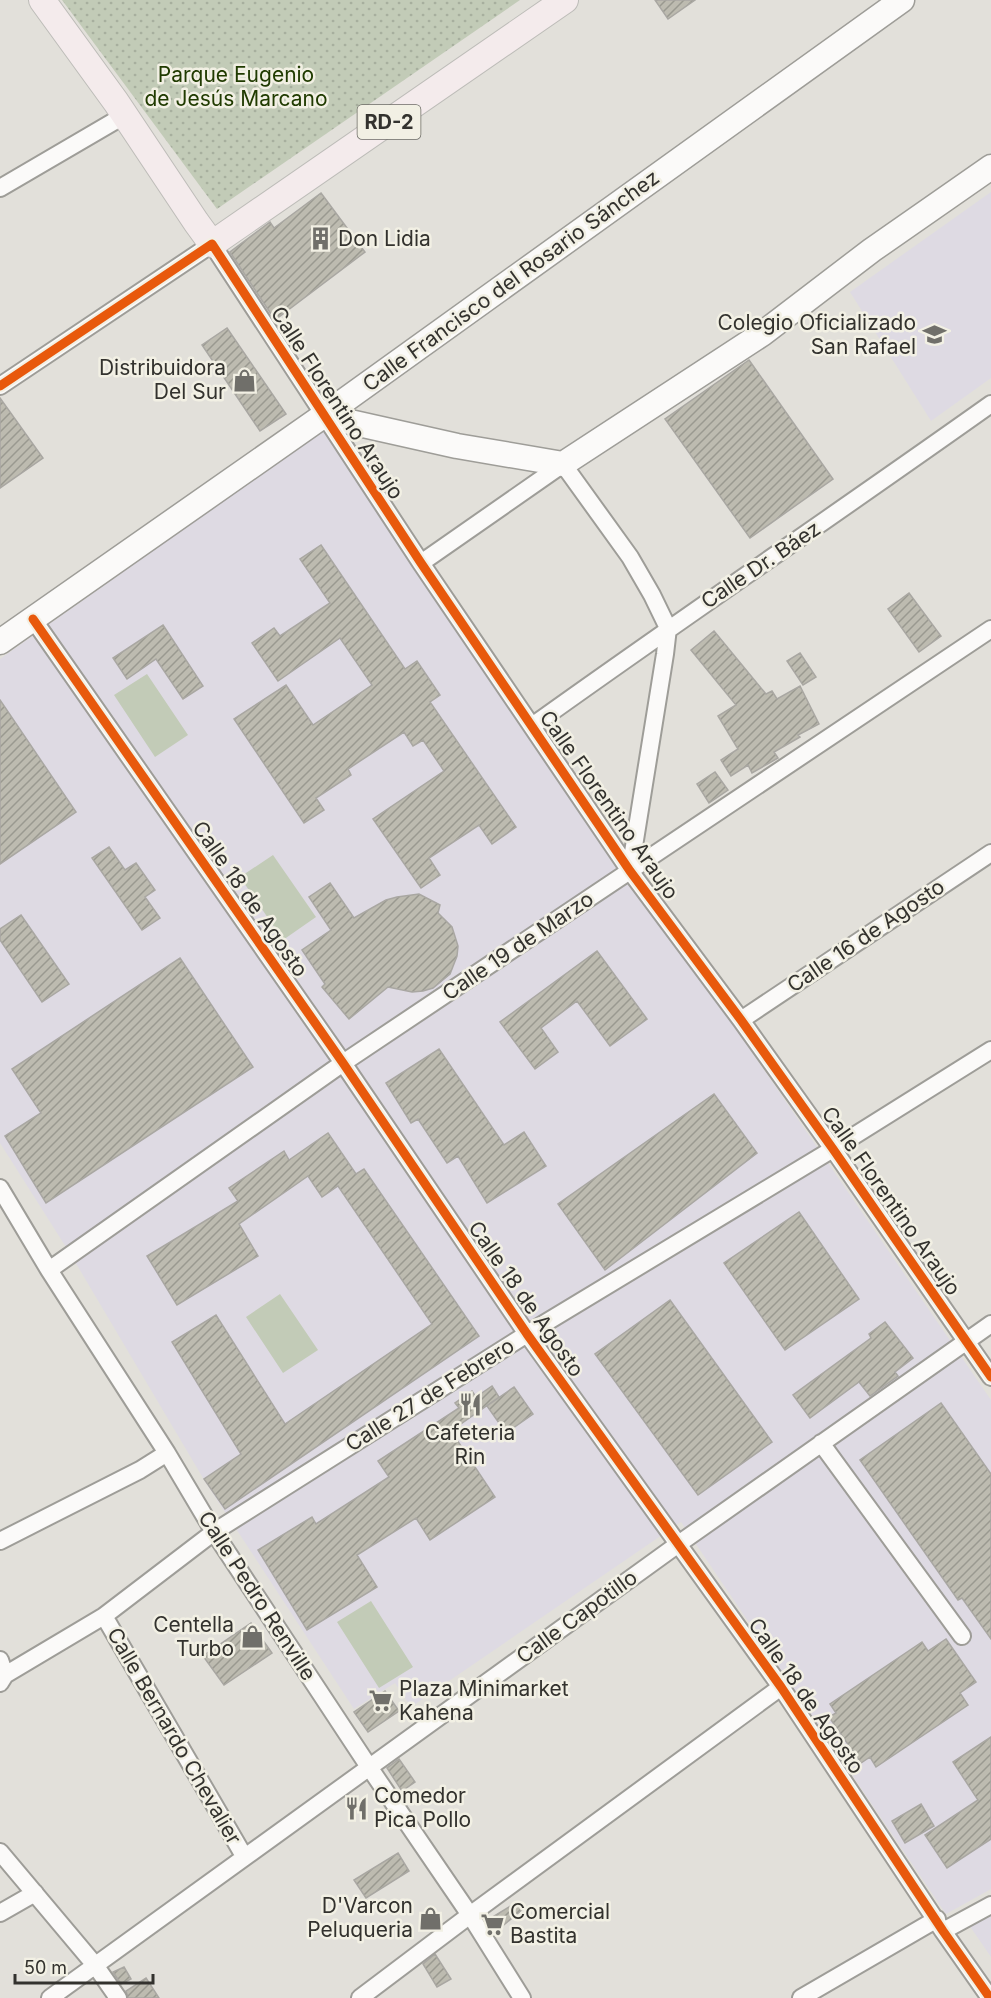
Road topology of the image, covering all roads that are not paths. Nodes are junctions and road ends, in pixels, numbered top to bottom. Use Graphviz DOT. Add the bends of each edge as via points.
graph roads {
  1 [pos="42,0"];
  2 [pos="565,0"];
  3 [pos="902,0"];
  4 [pos="125,115"];
  5 [pos="991,167"];
  6 [pos="0,188"];
  7 [pos="212,244"];
  8 [pos="0,386"];
  9 [pos="991,404"];
  10 [pos="323,416"];
  11 [pos="563,464"];
  12 [pos="421,563"];
  13 [pos="33,619"];
  14 [pos="668,628"];
  15 [pos="991,629"];
  16 [pos="0,642"];
  17 [pos="532,726"];
  18 [pos="991,853"];
  19 [pos="630,871"];
  20 [pos="741,1020"];
  21 [pos="990,1053"];
  22 [pos="343,1063"];
  23 [pos="833,1149"];
  24 [pos="0,1188"];
  25 [pos="49,1270"];
  26 [pos="991,1324"];
  27 [pos="527,1334"];
  28 [pos="966,1341"];
  29 [pos="991,1377"];
  30 [pos="821,1443"];
  31 [pos="167,1453"];
  32 [pos="214,1532"];
  33 [pos="0,1541"];
  34 [pos="677,1545"];
  35 [pos="104,1616"];
  36 [pos="962,1636"];
  37 [pos="1,1674"];
  38 [pos="781,1687"];
  39 [pos="369,1767"];
  40 [pos="0,1852"];
  41 [pos="244,1856"];
  42 [pos="35,1893"];
  43 [pos="991,1905"];
  44 [pos="0,1913"];
  45 [pos="470,1915"];
  46 [pos="940,1925"];
  47 [pos="94,1965"];
  48 [pos="364,1997"];
  49 [pos="50,1998"];
  50 [pos="117,1998"];
  51 [pos="522,1998"];
  52 [pos="801,1998"];
  53 [pos="990,1998"];
  1 -- 4 [label="main road, Calle Florentino Araujo"];
  2 -- 7 [label="main road, RD-2"];
  3 -- 10 [label="street, Calle Francisco del Rosario Sánchez"];
  4 -- 6 [label="street"];
  4 -- 7 [label="main road, Calle Florentino Araujo"];
  5 -- 11 [label="street" via="872,250 762,334"];
  7 -- 8 [label="street"];
  7 -- 10 [label="street, Calle Florentino Araujo"];
  9 -- 14 [label="street, Calle Dr. Báez"];
  10 -- 11 [label="street" via="457,446"];
  10 -- 12 [label="street, Calle Florentino Araujo"];
  10 -- 13 [label="street, Calle Francisco del Rosario Sánchez"];
  11 -- 12 [label="street"];
  11 -- 14 [label="street" via="630,557"];
  12 -- 17 [label="street, Calle Florentino Araujo"];
  13 -- 16 [label="street, Calle Francisco del Rosario Sánchez"];
  13 -- 22 [label="street, Calle 18 de Agosto"];
  14 -- 17 [label="street, Calle Dr. Báez"];
  14 -- 19 [label="street"];
  15 -- 19 [label="street, Calle 19 de Marzo"];
  17 -- 19 [label="street, Calle Florentino Araujo"];
  18 -- 20 [label="street, Calle 16 de Agosto"];
  19 -- 20 [label="street, Calle Florentino Araujo"];
  19 -- 22 [label="street, Calle 19 de Marzo"];
  20 -- 23 [label="street, Calle Florentino Araujo"];
  21 -- 23 [label="street, Calle 27 de Febrero"];
  22 -- 25 [label="street, Calle 19 de Marzo"];
  22 -- 27 [label="street, Calle 18 de Agosto"];
  23 -- 27 [label="street, Calle 27 de Febrero"];
  23 -- 28 [label="street, Calle Florentino Araujo"];
  24 -- 25 [label="street, Calle Pedro Renville"];
  25 -- 31 [label="street, Calle Pedro Renville"];
  26 -- 28 [label="street, Calle Capotillo"];
  27 -- 32 [label="street, Calle 27 de Febrero"];
  27 -- 34 [label="street, Calle 18 de Agosto"];
  28 -- 29 [label="street, Calle Florentino Araujo"];
  28 -- 30 [label="street, Calle Capotillo"];
  30 -- 34 [label="street, Calle Capotillo"];
  30 -- 36 [label="street"];
  31 -- 32 [label="street, Calle Pedro Renville"];
  31 -- 33 [label="street"];
  32 -- 35 [label="street, Calle 27 de Febrero"];
  32 -- 39 [label="street, Calle Pedro Renville"];
  34 -- 38 [label="street, Calle 18 de Agosto"];
  34 -- 39 [label="street, Calle Capotillo"];
  35 -- 37 [label="street, Calle 27 de Febrero"];
  35 -- 41 [label="street, Calle Bernardo Chevalier"];
  38 -- 45 [label="street"];
  38 -- 46 [label="street, Calle 18 de Agosto"];
  39 -- 41 [label="street, Calle Capotillo"];
  39 -- 45 [label="street, Calle Pedro Renville"];
  40 -- 42 [label="street"];
  41 -- 47 [label="street, Calle Capotillo"];
  42 -- 44 [label="street"];
  42 -- 47 [label="street"];
  43 -- 46 [label="street"];
  45 -- 48 [label="street"];
  45 -- 51 [label="street, Calle Pedro Renville"];
  46 -- 52 [label="street"];
  46 -- 53 [label="street, Calle 18 de Agosto"];
  47 -- 49 [label="street, Calle Capotillo"];
  47 -- 50 [label="street"];
}
